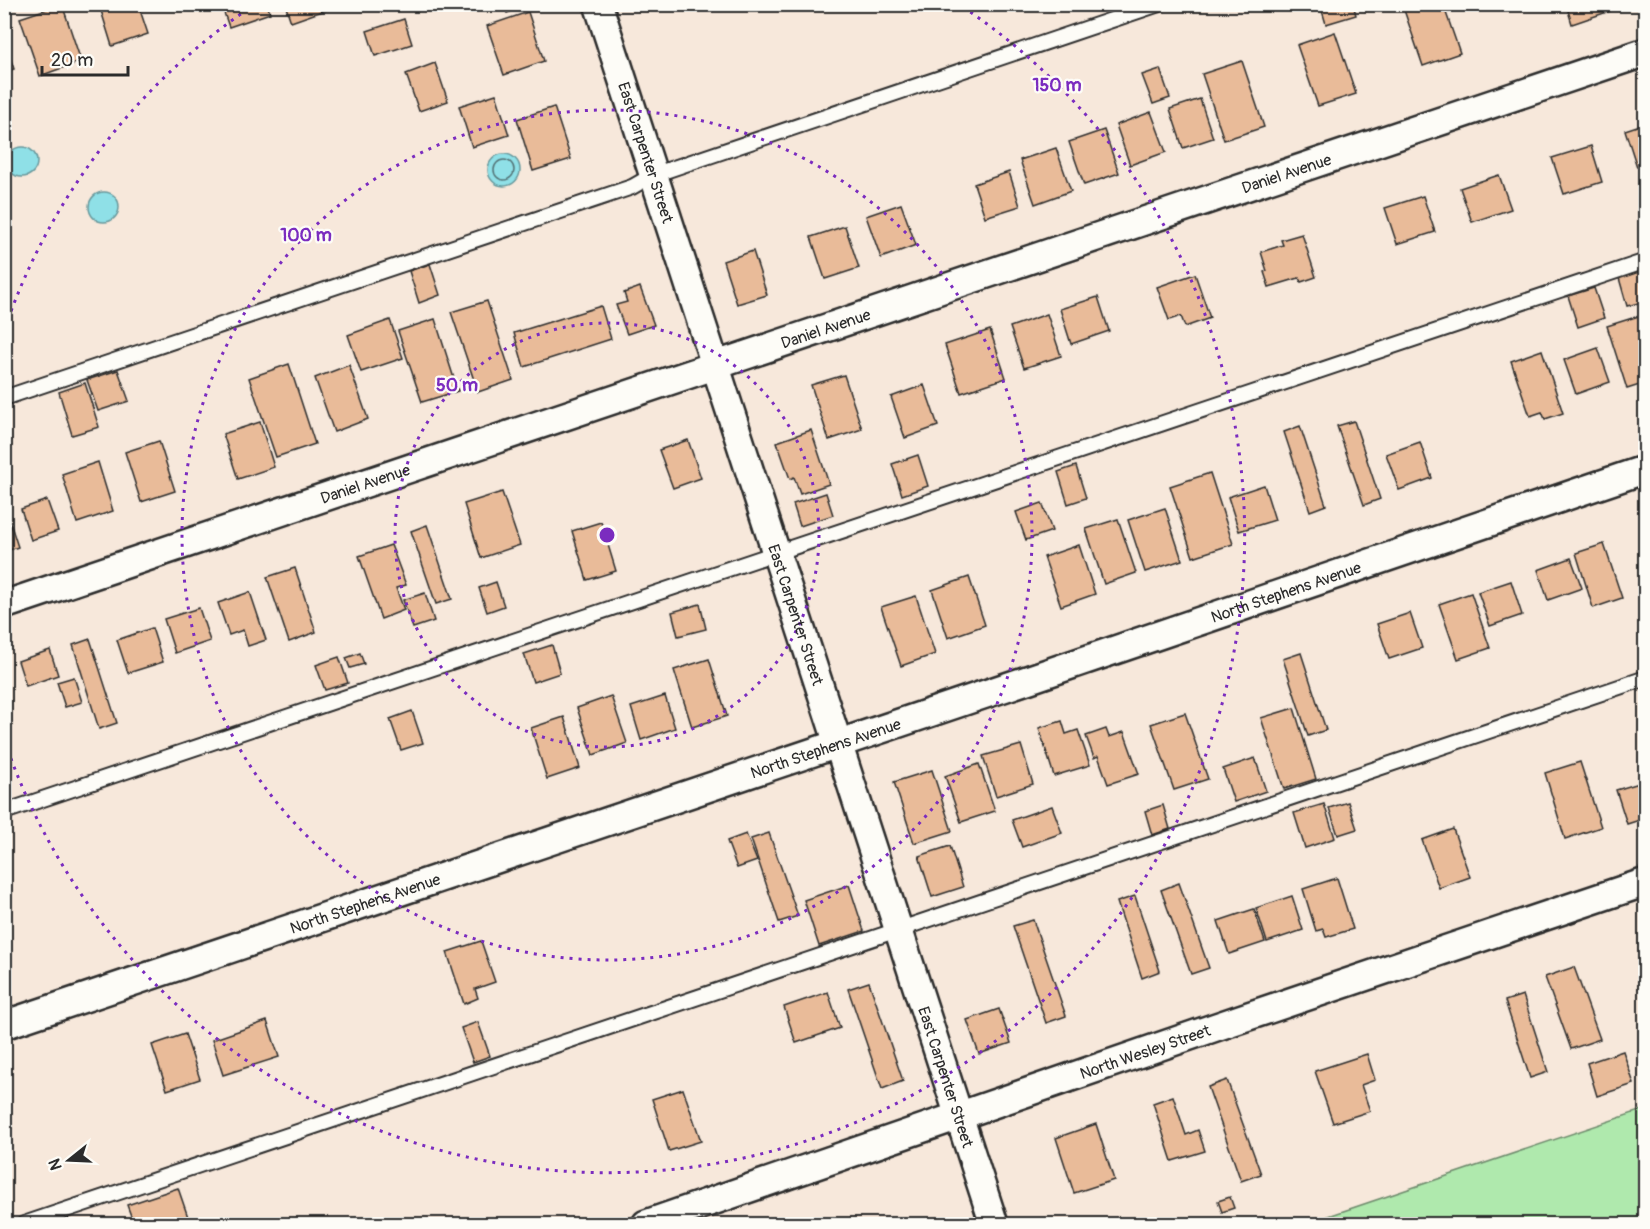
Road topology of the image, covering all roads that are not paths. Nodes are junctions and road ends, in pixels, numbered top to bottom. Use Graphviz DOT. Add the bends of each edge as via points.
graph roads {
  1 [pos="598,4"];
  2 [pos="1159,4"];
  3 [pos="1646,52"];
  4 [pos="653,175"];
  5 [pos="1646,261"];
  6 [pos="714,365"];
  7 [pos="4,398"];
  8 [pos="1646,469"];
  9 [pos="777,552"];
  10 [pos="4,605"];
  11 [pos="1646,678"];
  12 [pos="838,743"];
  13 [pos="4,812"];
  14 [pos="1646,882"];
  15 [pos="898,930"];
  16 [pos="4,1025"];
  17 [pos="959,1117"];
  18 [pos="24,1224"];
  19 [pos="646,1224"];
  20 [pos="994,1224"];
  1 -- 4 [label="street, East Carpenter Street"];
  2 -- 4 [label="lane"];
  3 -- 6 [label="street, Daniel Avenue"];
  4 -- 6 [label="street, East Carpenter Street"];
  4 -- 7 [label="lane" via="632,187"];
  5 -- 9 [label="lane"];
  6 -- 9 [label="street, East Carpenter Street"];
  6 -- 10 [label="street, Daniel Avenue"];
  8 -- 12 [label="street, North Stephens Avenue"];
  9 -- 12 [label="street, East Carpenter Street"];
  9 -- 13 [label="lane"];
  11 -- 15 [label="lane"];
  12 -- 15 [label="street, East Carpenter Street"];
  12 -- 16 [label="street, North Stephens Avenue"];
  14 -- 17 [label="street, North Wesley Street"];
  15 -- 17 [label="street, East Carpenter Street"];
  15 -- 18 [label="lane"];
  17 -- 19 [label="street, North Wesley Street"];
  17 -- 20 [label="street, East Carpenter Street"];
}
